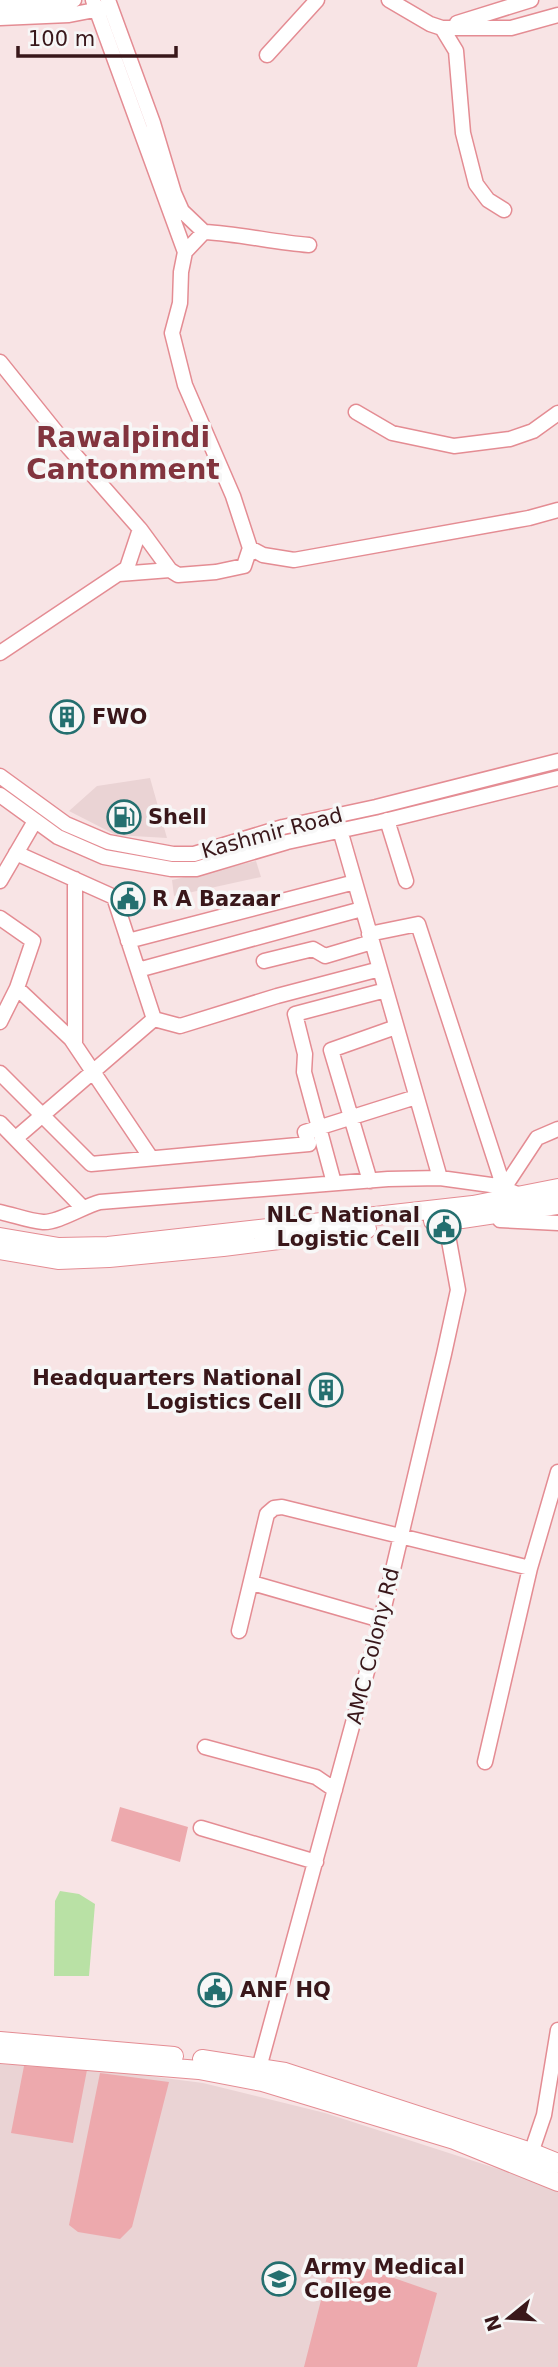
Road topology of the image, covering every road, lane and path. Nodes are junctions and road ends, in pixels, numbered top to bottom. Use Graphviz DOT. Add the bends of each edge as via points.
graph roads {
  1 [pos="74,0"];
  2 [pos="317,0"];
  3 [pos="389,0"];
  4 [pos="531,0"];
  5 [pos="102,4"];
  6 [pos="0,5"];
  7 [pos="558,15"];
  8 [pos="0,18"];
  9 [pos="442,28"];
  10 [pos="267,55"];
  11 [pos="504,210"];
  12 [pos="204,232"];
  13 [pos="309,245"];
  14 [pos="185,252"];
  15 [pos="0,362"];
  16 [pos="356,412"];
  17 [pos="558,413"];
  18 [pos="558,510"];
  19 [pos="140,529"];
  20 [pos="250,548"];
  21 [pos="170,570"];
  22 [pos="118,574"];
  23 [pos="0,653"];
  24 [pos="558,761"];
  25 [pos="521,771"];
  26 [pos="0,776"];
  27 [pos="558,778"];
  28 [pos="488,779"];
  29 [pos="525,786"];
  30 [pos="492,794"];
  31 [pos="0,795"];
  32 [pos="376,807"];
  33 [pos="35,821"];
  34 [pos="383,821"];
  35 [pos="338,823"];
  36 [pos="16,853"];
  37 [pos="75,879"];
  38 [pos="0,881"];
  39 [pos="406,881"];
  40 [pos="355,882"];
  41 [pos="362,909"];
  42 [pos="0,918"];
  43 [pos="370,938"];
  44 [pos="128,941"];
  45 [pos="264,961"];
  46 [pos="380,969"];
  47 [pos="138,970"];
  48 [pos="17,988"];
  49 [pos="386,990"];
  50 [pos="154,1019"];
  51 [pos="0,1022"];
  52 [pos="396,1027"];
  53 [pos="75,1045"];
  54 [pos="93,1072"];
  55 [pos="0,1073"];
  56 [pos="416,1097"];
  57 [pos="42,1115"];
  58 [pos="351,1118"];
  59 [pos="0,1123"];
  60 [pos="320,1128"];
  61 [pos="558,1129"];
  62 [pos="16,1138"];
  63 [pos="151,1158"];
  64 [pos="440,1178"];
  65 [pos="370,1181"];
  66 [pos="334,1184"];
  67 [pos="504,1188"];
  68 [pos="522,1196"];
  69 [pos="556,1199"];
  70 [pos="82,1207"];
  71 [pos="0,1212"];
  72 [pos="453,1219"];
  73 [pos="558,1223"];
  74 [pos="0,1237"];
  75 [pos="0,1250"];
  76 [pos="558,1472"];
  77 [pos="401,1536"];
  78 [pos="530,1568"];
  79 [pos="251,1583"];
  80 [pos="381,1620"];
  81 [pos="239,1630"];
  82 [pos="205,1747"];
  83 [pos="485,1762"];
  84 [pos="335,1790"];
  85 [pos="201,1828"];
  86 [pos="316,1862"];
  87 [pos="558,2030"];
  88 [pos="0,2040"];
  89 [pos="0,2054"];
  90 [pos="259,2068"];
  91 [pos="528,2160"];
  92 [pos="558,2163"];
  93 [pos="558,2182"];
  1 -- 6 [label="street"];
  2 -- 10 [label="street"];
  3 -- 9 [label="street"];
  4 -- 9 [label="street"];
  5 -- 8 [label="street" via="69,15"];
  5 -- 12 [label="street" via="153,123 182,211"];
  5 -- 14 [label="street"];
  7 -- 9 [label="street" via="511,28"];
  9 -- 11 [label="street" via="456,51 463,133 476,184 488,200"];
  12 -- 13 [label="street"];
  12 -- 14 [label="street"];
  14 -- 20 [label="street" via="172,333 185,385"];
  15 -- 19 [label="street"];
  16 -- 17 [label="street" via="392,433 454,446 510,439 533,431"];
  18 -- 20 [label="street" via="294,560"];
  19 -- 21 [label="street"];
  19 -- 22 [label="street" via="127,568"];
  20 -- 21 [label="street" via="244,566 178,575"];
  21 -- 22 [label="street"];
  22 -- 23 [label="street"];
  24 -- 25 [label="street, Kashmir Road"];
  25 -- 28 [label="street, Kashmir Road"];
  25 -- 29 [label="street"];
  26 -- 35 [label="street, Kashmir Road" via="66,824 108,842 173,854 194,854 283,827"];
  27 -- 29 [label="street, Kashmir Road"];
  28 -- 30 [label="street"];
  28 -- 32 [label="street, Kashmir Road"];
  29 -- 30 [label="street, Kashmir Road"];
  30 -- 34 [label="street, Kashmir Road"];
  31 -- 33 [label="street, Kashmir Road"];
  32 -- 34 [label="street"];
  32 -- 35 [label="street, Kashmir Road"];
  33 -- 35 [label="street, Kashmir Road" via="58,837 104,857 172,869 196,869"];
  33 -- 36 [label="street"];
  34 -- 35 [label="street, Kashmir Road"];
  34 -- 39 [label="street"];
  35 -- 40 [label="street"];
  36 -- 37 [label="street"];
  36 -- 38 [label="street"];
  37 -- 44 [label="street" via="114,897"];
  37 -- 53 [label="street"];
  40 -- 41 [label="street"];
  40 -- 44 [label="street"];
  41 -- 43 [label="street"];
  41 -- 47 [label="street"];
  42 -- 48 [label="street" via="33,941"];
  43 -- 45 [label="street" via="325,956 313,949"];
  43 -- 46 [label="street"];
  43 -- 67 [label="street" via="418,924"];
  44 -- 47 [label="street"];
  46 -- 49 [label="street"];
  46 -- 50 [label="street" via="180,1026"];
  47 -- 50 [label="street"];
  48 -- 51 [label="street"];
  48 -- 53 [label="street"];
  49 -- 52 [label="street"];
  49 -- 60 [label="street" via="295,1014 304,1072"];
  50 -- 54 [label="street"];
  52 -- 56 [label="street"];
  52 -- 58 [label="street" via="331,1050"];
  53 -- 54 [label="street"];
  54 -- 57 [label="street"];
  54 -- 63 [label="street"];
  55 -- 57 [label="street"];
  56 -- 58 [label="street"];
  56 -- 64 [label="street"];
  57 -- 62 [label="street"];
  57 -- 63 [label="street" via="91,1164"];
  58 -- 60 [label="street"];
  58 -- 65 [label="street"];
  59 -- 62 [label="street"];
  60 -- 63 [label="street" via="305,1132 309,1144"];
  60 -- 66 [label="street"];
  61 -- 67 [label="street" via="537,1138"];
  62 -- 70 [label="street"];
  64 -- 65 [label="street"];
  64 -- 67 [label="street"];
  65 -- 66 [label="street"];
  66 -- 70 [label="street"];
  67 -- 68 [label="street"];
  68 -- 69 [label="main road"];
  68 -- 74 [label="main road" via="108,1246 59,1247"];
  69 -- 72 [label="main road"];
  70 -- 71 [label="street" via="44,1222"];
  72 -- 73 [label="street"];
  72 -- 75 [label="main road" via="109,1258 58,1260"];
  72 -- 77 [label="street, AMC Colony Rd" via="458,1290"];
  76 -- 78 [label="street"];
  77 -- 78 [label="street"];
  77 -- 79 [label="street" via="274,1508 267,1514"];
  77 -- 80 [label="street, AMC Colony Rd"];
  78 -- 83 [label="street"];
  79 -- 80 [label="street"];
  79 -- 81 [label="street"];
  80 -- 84 [label="street, AMC Colony Rd"];
  82 -- 84 [label="street" via="316,1777"];
  84 -- 86 [label="street, AMC Colony Rd"];
  85 -- 86 [label="street"];
  86 -- 90 [label="street, AMC Colony Rd"];
  87 -- 91 [label="street" via="544,2115"];
  88 -- 90 [label="main road"];
  89 -- 91 [label="main road" via="199,2070 262,2082"];
  90 -- 91 [label="main road" via="285,2072"];
  91 -- 92 [label="main road"];
  91 -- 93 [label="main road"];
}
